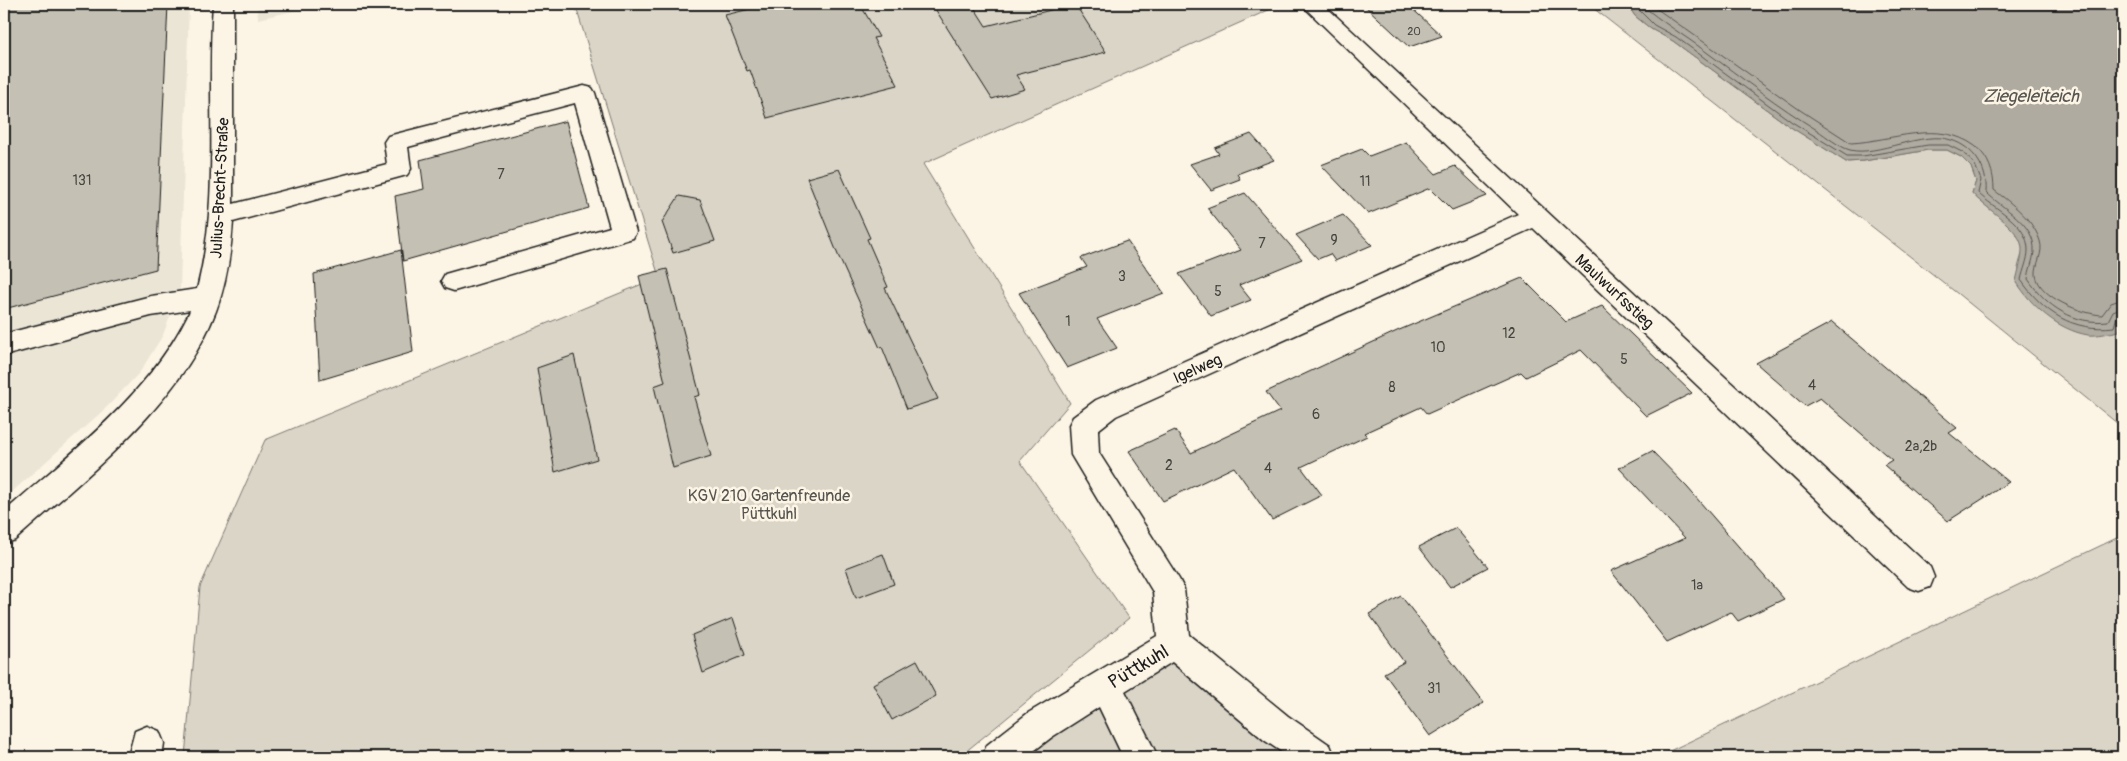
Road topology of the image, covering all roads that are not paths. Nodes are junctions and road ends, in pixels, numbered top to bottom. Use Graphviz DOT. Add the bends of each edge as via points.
graph roads {
  1 [pos="222,4"];
  2 [pos="1311,4"];
  3 [pos="220,216"];
  4 [pos="1535,217"];
  5 [pos="454,281"];
  6 [pos="207,297"];
  7 [pos="4,346"];
  8 [pos="4,531"];
  9 [pos="1919,577"];
  10 [pos="1174,643"];
  11 [pos="1105,685"];
  12 [pos="999,757"];
  13 [pos="1141,757"];
  14 [pos="1318,757"];
  1 -- 3 [label="street, Julius-Brecht-Straße"];
  2 -- 4 [label="street, Maulwurfsstieg"];
  3 -- 5 [label="street" via="399,169 396,142 584,93 624,232"];
  3 -- 6 [label="street, Julius-Brecht-Straße" via="215,268"];
  4 -- 9 [label="street, Maulwurfsstieg"];
  4 -- 10 [label="street, Igelweg" via="1106,408 1082,425 1085,455 1168,588"];
  6 -- 7 [label="street" via="151,306"];
  6 -- 8 [label="street, Julius-Brecht-Straße" via="194,331 151,393"];
  10 -- 11 [label="street, Püttkuhl"];
  10 -- 14 [label="street, Püttkuhl" via="1276,728"];
  11 -- 12 [label="street, Püttkuhl" via="1040,725"];
  11 -- 13 [label="street"];
}
